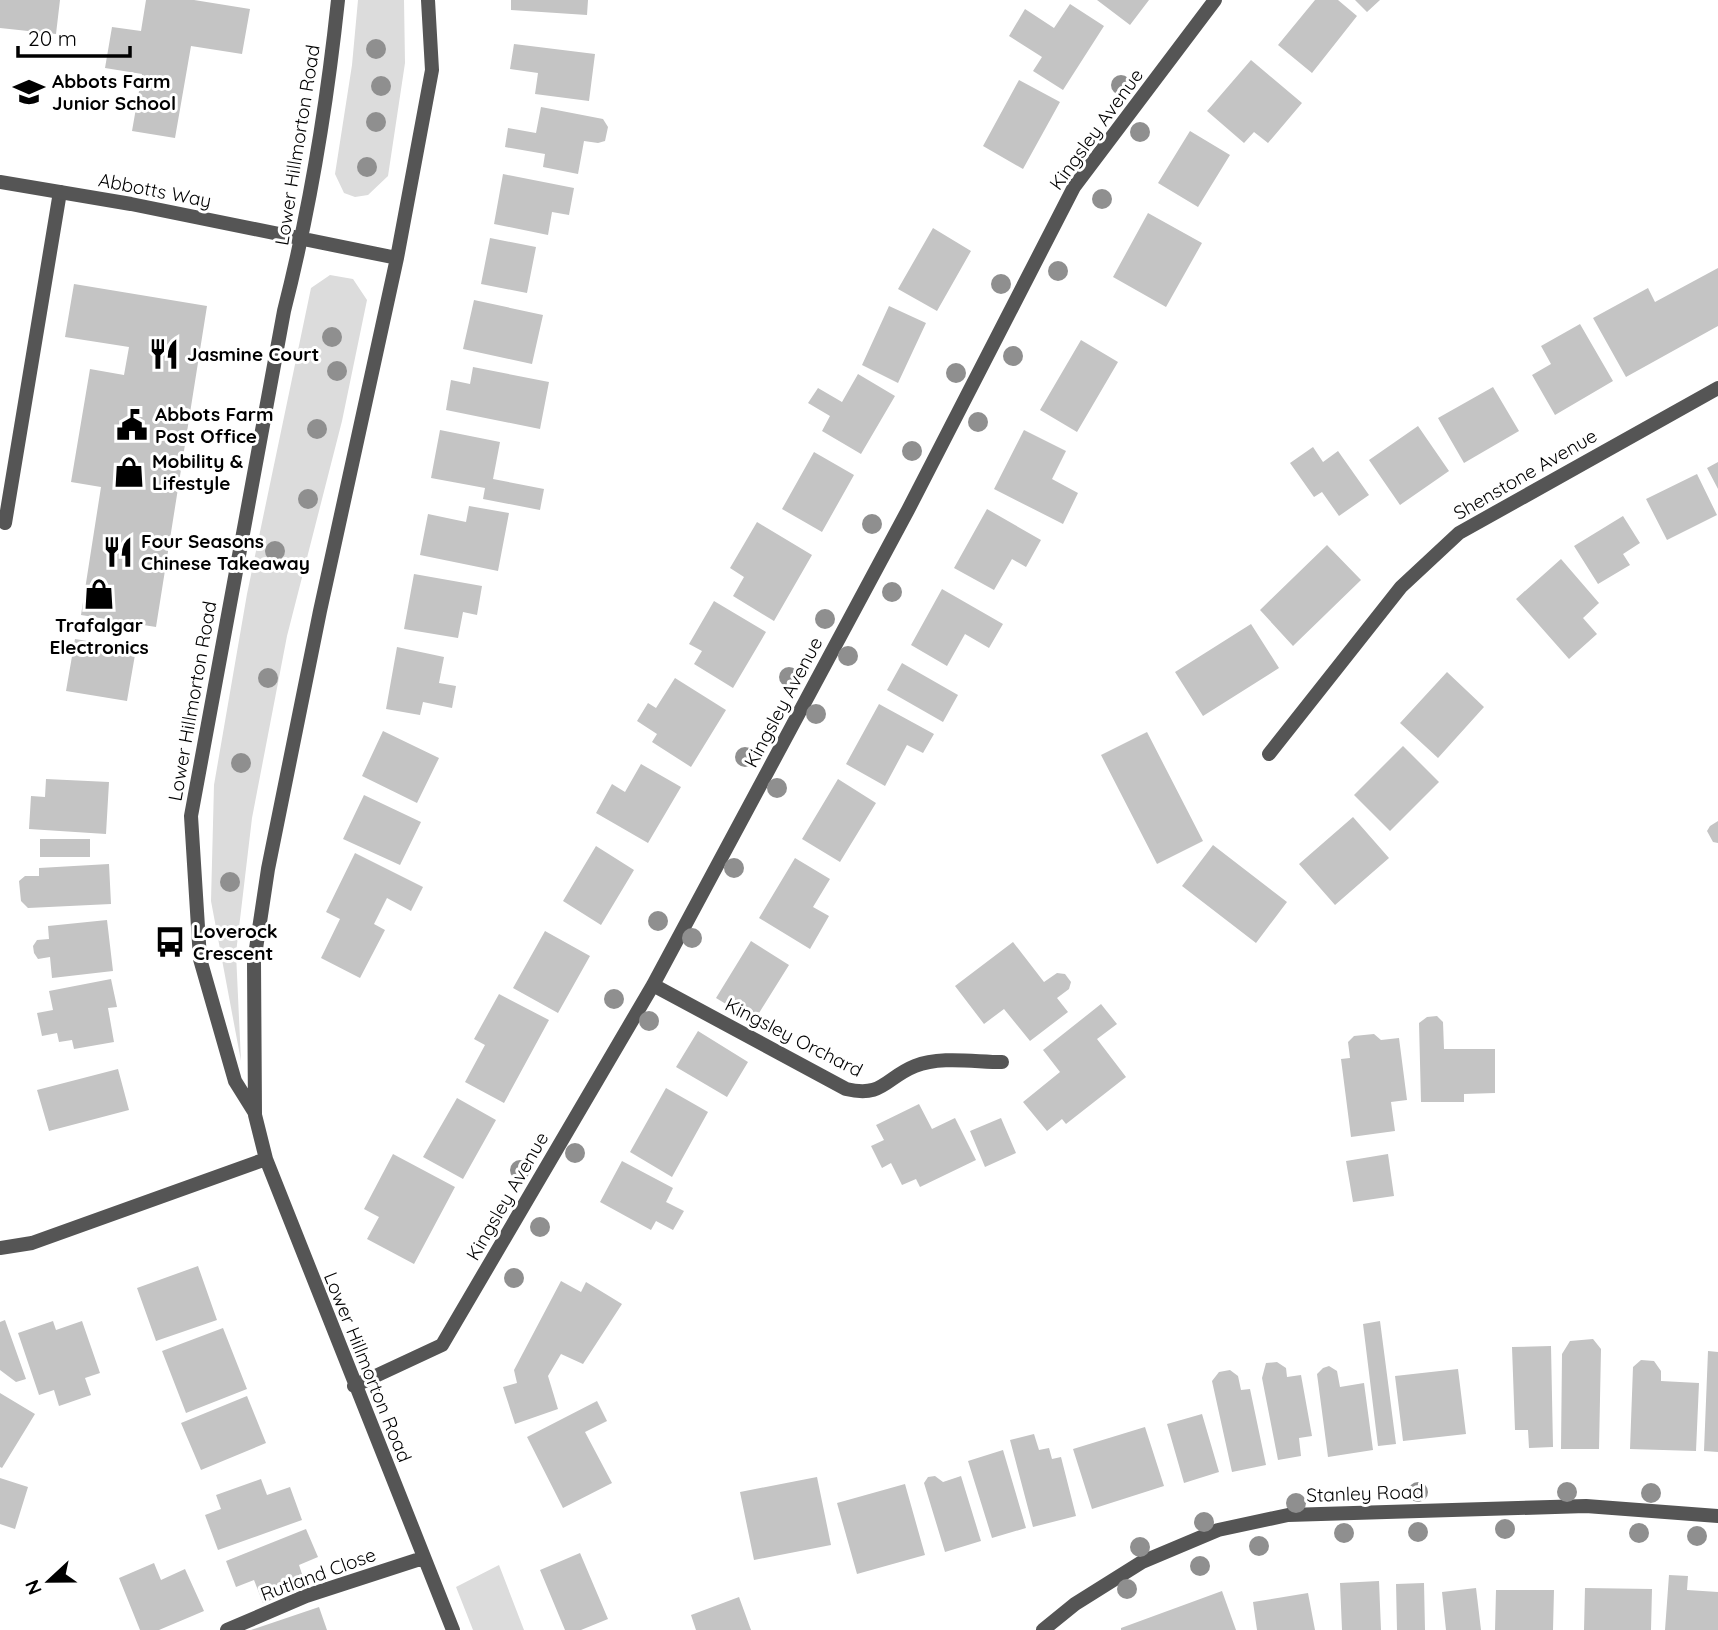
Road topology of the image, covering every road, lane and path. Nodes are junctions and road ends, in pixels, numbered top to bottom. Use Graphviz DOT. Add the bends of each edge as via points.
graph roads {
  1 [pos="338,0"];
  2 [pos="428,0"];
  3 [pos="1214,0"];
  4 [pos="0,182"];
  5 [pos="60,192"];
  6 [pos="302,239"];
  7 [pos="397,258"];
  8 [pos="1718,388"];
  9 [pos="5,523"];
  10 [pos="1269,754"];
  11 [pos="653,985"];
  12 [pos="1002,1062"];
  13 [pos="256,1115"];
  14 [pos="266,1159"];
  15 [pos="0,1248"];
  16 [pos="354,1386"];
  17 [pos="1718,1516"];
  18 [pos="423,1558"];
  19 [pos="228,1630"];
  20 [pos="453,1630"];
  21 [pos="1043,1630"];
  1 -- 6 [label="street, Lower Hillmorton Road"];
  2 -- 7 [label="street, Lower Hillmorton Road" via="432,70"];
  3 -- 11 [label="street, Kingsley Avenue" via="1074,187 908,510"];
  4 -- 5 [label="street, Abbotts Way"];
  5 -- 6 [label="street, Abbotts Way"];
  5 -- 9 [label="street"];
  6 -- 7 [label="street, Abbotts Way"];
  6 -- 13 [label="street, Lower Hillmorton Road" via="282,324 191,816 200,959 235,1081"];
  7 -- 13 [label="street, Lower Hillmorton Road" via="268,869 254,962"];
  8 -- 10 [label="street, Shenstone Avenue" via="1459,533 1401,587"];
  11 -- 12 [label="street, Kingsley Orchard" via="846,1088 864,1093 915,1066"];
  11 -- 16 [label="street, Kingsley Avenue" via="442,1346"];
  13 -- 14 [label="street, Lower Hillmorton Road"];
  14 -- 15 [label="street" via="32,1243"];
  14 -- 16 [label="street, Lower Hillmorton Road"];
  16 -- 18 [label="street, Lower Hillmorton Road"];
  17 -- 21 [label="street, Stanley Road" via="1586,1506 1288,1515 1218,1530 1142,1562 1074,1604"];
  18 -- 19 [label="street, Rutland Close" via="306,1596"];
  18 -- 20 [label="street, Lower Hillmorton Road"];
}
